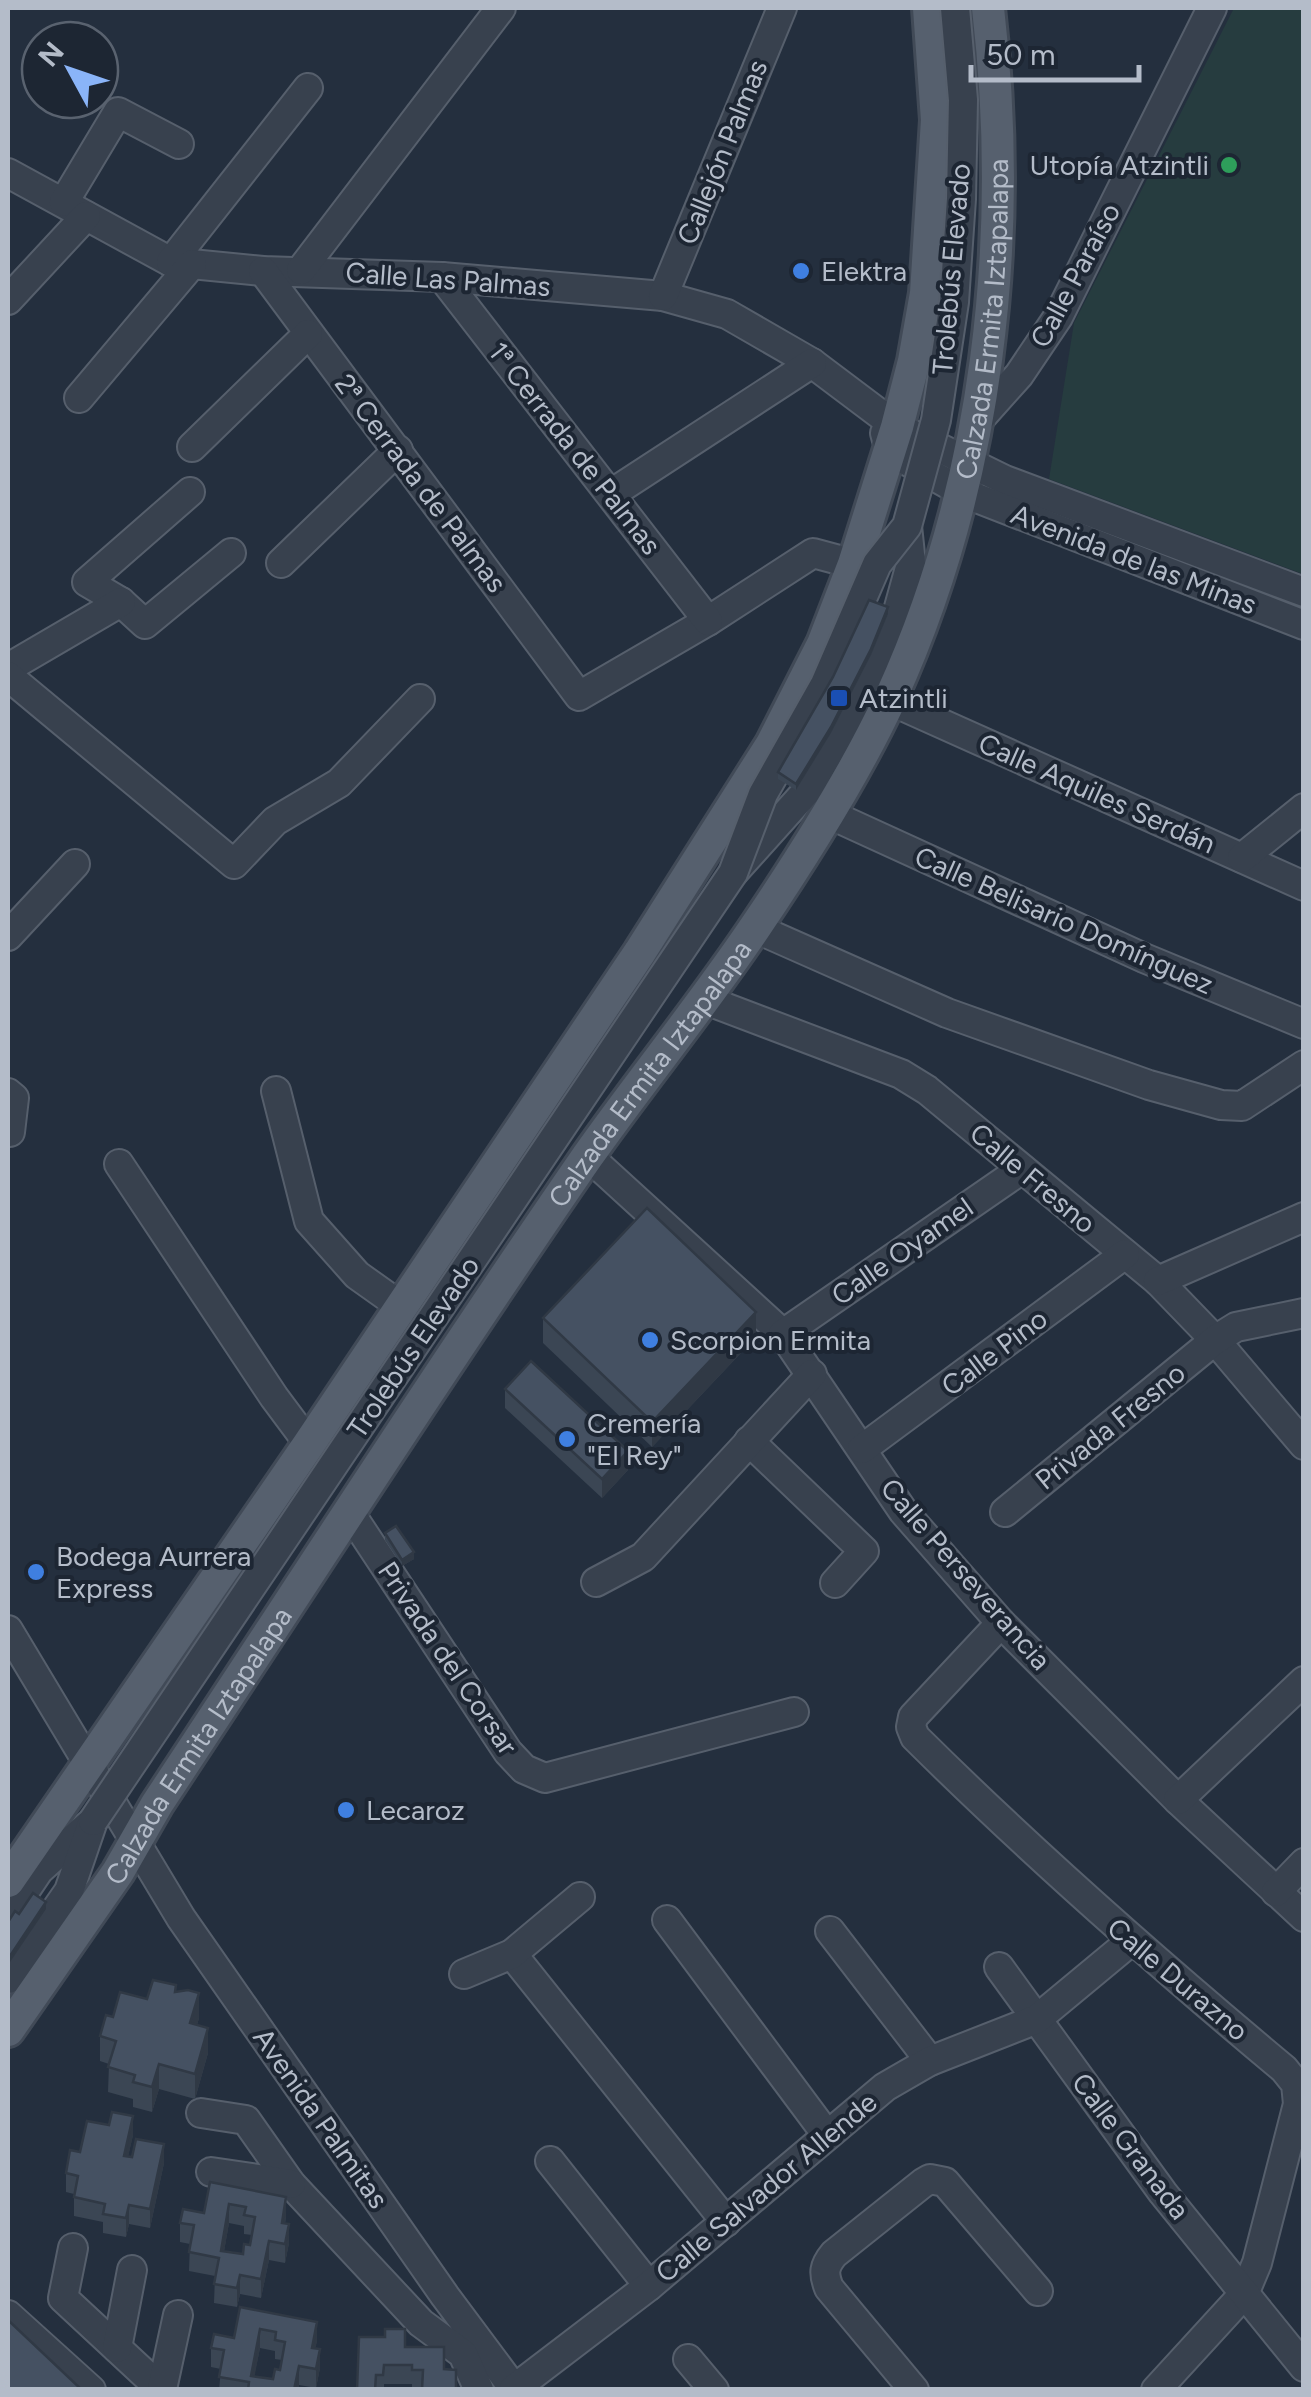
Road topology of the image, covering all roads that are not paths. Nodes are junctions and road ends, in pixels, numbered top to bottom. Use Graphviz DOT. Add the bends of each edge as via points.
graph roads {
  1 [pos="501,8"];
  2 [pos="782,8"];
  3 [pos="929,8"];
  4 [pos="955,8"];
  5 [pos="988,8"];
  6 [pos="1212,8"];
  7 [pos="308,88"];
  8 [pos="179,144"];
  9 [pos="8,173"];
  10 [pos="75,209"];
  11 [pos="182,263"];
  12 [pos="301,270"];
  13 [pos="263,271"];
  14 [pos="442,276"];
  15 [pos="663,296"];
  16 [pos="8,300"];
  17 [pos="308,334"];
  18 [pos="812,362"];
  19 [pos="79,398"];
  20 [pos="976,424"];
  21 [pos="888,430"];
  22 [pos="192,447"];
  23 [pos="398,450"];
  24 [pos="966,478"];
  25 [pos="190,492"];
  26 [pos="611,494"];
  27 [pos="231,553"];
  28 [pos="281,563"];
  29 [pos="854,564"];
  30 [pos="1304,592"];
  31 [pos="121,602"];
  32 [pos="708,620"];
  33 [pos="1304,625"];
  34 [pos="8,668"];
  35 [pos="8,676"];
  36 [pos="420,699"];
  37 [pos="890,700"];
  38 [pos="1304,808"];
  39 [pos="827,813"];
  40 [pos="1242,858"];
  41 [pos="75,864"];
  42 [pos="1304,886"];
  43 [pos="756,928"];
  44 [pos="8,936"];
  45 [pos="703,999"];
  46 [pos="1304,1024"];
  47 [pos="1304,1064"];
  48 [pos="276,1091"];
  49 [pos="8,1093"];
  50 [pos="10,1132"];
  51 [pos="588,1156"];
  52 [pos="119,1164"];
  53 [pos="1022,1169"];
  54 [pos="1304,1217"];
  55 [pos="1125,1254"];
  56 [pos="1158,1282"];
  57 [pos="402,1307"];
  58 [pos="1304,1312"];
  59 [pos="783,1334"];
  60 [pos="1215,1340"];
  61 [pos="812,1374"];
  62 [pos="749,1441"];
  63 [pos="309,1444"];
  64 [pos="1304,1445"];
  65 [pos="862,1449"];
  66 [pos="1005,1512"];
  67 [pos="350,1513"];
  68 [pos="596,1582"];
  69 [pos="834,1583"];
  70 [pos="1001,1623"];
  71 [pos="8,1630"];
  72 [pos="1304,1682"];
  73 [pos="794,1712"];
  74 [pos="89,1764"];
  75 [pos="1178,1800"];
  76 [pos="93,1822"];
  77 [pos="136,1841"];
  78 [pos="1304,1863"];
  79 [pos="8,1881"];
  80 [pos="1276,1892"];
  81 [pos="580,1897"];
  82 [pos="8,1916"];
  83 [pos="1304,1917"];
  84 [pos="667,1920"];
  85 [pos="830,1931"];
  86 [pos="1131,1941"];
  87 [pos="512,1954"];
  88 [pos="999,1967"];
  89 [pos="464,1974"];
  90 [pos="8,1979"];
  91 [pos="1037,2019"];
  92 [pos="8,2030"];
  93 [pos="930,2061"];
  94 [pos="200,2113"];
  95 [pos="828,2135"];
  96 [pos="550,2161"];
  97 [pos="211,2172"];
  98 [pos="290,2184"];
  99 [pos="726,2222"];
  100 [pos="73,2248"];
  101 [pos="132,2270"];
  102 [pos="649,2286"];
  103 [pos="1038,2291"];
  104 [pos="1244,2294"];
  105 [pos="178,2314"];
  106 [pos="8,2315"];
  107 [pos="117,2348"];
  108 [pos="688,2359"];
  109 [pos="1304,2366"];
  110 [pos="162,2389"];
  111 [pos="515,2389"];
  112 [pos="91,2390"];
  113 [pos="479,2390"];
  114 [pos="714,2390"];
  115 [pos="914,2390"];
  116 [pos="1156,2390"];
  1 -- 12 [label="street"];
  2 -- 15 [label="street, Callejón Palmas"];
  3 -- 21 [label="main road, Calzada Ermita Iztapalapa" via="937,120 931,234 914,361"];
  4 -- 76 [label="street, Trolebús Elevado, bridge" via="963,100 954,302 936,420 907,526 876,564 825,684 763,794 733,873"];
  5 -- 20 [label="main road, Calzada Ermita Iztapalapa" via="998,173"];
  6 -- 20 [label="street, Calle Paraíso" via="1058,317"];
  7 -- 11 [label="street"];
  8 -- 10 [label="street" via="118,112"];
  9 -- 10 [label="street, Calle Las Palmas"];
  10 -- 11 [label="street, Calle Las Palmas"];
  10 -- 16 [label="street"];
  11 -- 13 [label="street, Calle Las Palmas"];
  11 -- 19 [label="street"];
  12 -- 13 [label="street, Calle Las Palmas"];
  12 -- 14 [label="street, Calle Las Palmas"];
  13 -- 17 [label="street, 2ª Cerrada de Palmas"];
  14 -- 15 [label="street, Calle Las Palmas"];
  14 -- 26 [label="street, 1ª Cerrada de Palmas"];
  15 -- 18 [label="street, Calle Las Palmas" via="727,314"];
  17 -- 22 [label="street"];
  17 -- 23 [label="street, 2ª Cerrada de Palmas"];
  18 -- 21 [label="street, Calle Las Palmas"];
  18 -- 26 [label="street"];
  20 -- 24 [label="main road, Calzada Ermita Iztapalapa"];
  21 -- 24 [label="street, Calle Las Palmas"];
  21 -- 29 [label="main road, Calzada Ermita Iztapalapa"];
  23 -- 28 [label="street"];
  23 -- 32 [label="street, 2ª Cerrada de Palmas" via="579,696"];
  24 -- 30 [label="street, Avenida de las Minas" via="1005,480"];
  24 -- 33 [label="street, Avenida de las Minas"];
  24 -- 37 [label="main road, Calzada Ermita Iztapalapa" via="921,625"];
  25 -- 31 [label="street" via="87,582"];
  26 -- 32 [label="street, 1ª Cerrada de Palmas"];
  27 -- 31 [label="street" via="146,624"];
  29 -- 32 [label="street" via="813,553"];
  29 -- 57 [label="main road, Calzada Ermita Iztapalapa" via="772,744"];
  31 -- 34 [label="street"];
  35 -- 36 [label="street" via="234,864 276,821 339,783"];
  37 -- 39 [label="main road, Calzada Ermita Iztapalapa"];
  37 -- 40 [label="street, Calle Aquiles Serdán"];
  38 -- 40 [label="street"];
  39 -- 43 [label="main road, Calzada Ermita Iztapalapa"];
  39 -- 46 [label="street, Calle Belisario Domínguez"];
  40 -- 42 [label="street, Calle Aquiles Serdán"];
  41 -- 44 [label="street"];
  43 -- 45 [label="main road, Calzada Ermita Iztapalapa"];
  43 -- 47 [label="street" via="947,1014 1221,1105 1242,1106"];
  45 -- 51 [label="main road, Calzada Ermita Iztapalapa"];
  45 -- 53 [label="street, Calle Fresno" via="902,1074"];
  48 -- 57 [label="street" via="309,1221 357,1276"];
  49 -- 50 [label="street" via="14,1098"];
  51 -- 59 [label="street, Calle Perseverancia"];
  51 -- 67 [label="main road, Calzada Ermita Iztapalapa"];
  52 -- 63 [label="street"];
  53 -- 55 [label="street, Calle Fresno"];
  53 -- 59 [label="street, Calle Oyamel"];
  54 -- 56 [label="street"];
  55 -- 56 [label="street, Calle Fresno"];
  55 -- 65 [label="street, Calle Pino"];
  56 -- 60 [label="street, Calle Fresno"];
  57 -- 63 [label="main road, Calzada Ermita Iztapalapa"];
  58 -- 60 [label="street, Privada Fresno" via="1236,1328"];
  59 -- 61 [label="street, Calle Perseverancia"];
  60 -- 64 [label="street, Calle Fresno"];
  60 -- 66 [label="street, Privada Fresno"];
  61 -- 62 [label="street"];
  61 -- 65 [label="street, Calle Perseverancia"];
  62 -- 68 [label="street" via="643,1558"];
  62 -- 69 [label="street" via="864,1551"];
  63 -- 74 [label="main road, Calzada Ermita Iztapalapa"];
  65 -- 70 [label="street, Calle Perseverancia" via="903,1511"];
  67 -- 73 [label="street, Privada del Corsar" via="524,1769 545,1778"];
  67 -- 77 [label="main road, Calzada Ermita Iztapalapa"];
  70 -- 75 [label="street, Calle Perseverancia"];
  70 -- 86 [label="street, Calle Durazno" via="913,1717 915,1737"];
  71 -- 74 [label="street, Avenida Palmitas"];
  72 -- 75 [label="street"];
  74 -- 77 [label="street, Avenida Palmitas"];
  74 -- 79 [label="main road, Calzada Ermita Iztapalapa"];
  75 -- 80 [label="street"];
  76 -- 82 [label="street, Trolebús Elevado" via="38,1870"];
  76 -- 90 [label="street, Trolebús Elevado" via="68,1891"];
  77 -- 92 [label="main road, Calzada Ermita Iztapalapa"];
  77 -- 111 [label="street, Avenida Palmitas" via="181,1918"];
  78 -- 80 [label="street"];
  80 -- 83 [label="street"];
  81 -- 87 [label="street"];
  84 -- 95 [label="street"];
  85 -- 93 [label="street"];
  86 -- 91 [label="street"];
  86 -- 104 [label="street, Calle Durazno" via="1296,2084 1298,2104"];
  87 -- 89 [label="street"];
  87 -- 99 [label="street"];
  88 -- 91 [label="street, Calle Granada"];
  91 -- 93 [label="street, Calle Salvador Allende"];
  91 -- 104 [label="street, Calle Granada"];
  93 -- 95 [label="street, Calle Salvador Allende" via="884,2087"];
  94 -- 98 [label="street" via="246,2120"];
  95 -- 99 [label="street, Calle Salvador Allende"];
  96 -- 102 [label="street"];
  97 -- 98 [label="street"];
  98 -- 113 [label="street" via="421,2323 463,2354"];
  99 -- 102 [label="street, Calle Salvador Allende"];
  100 -- 107 [label="street" via="63,2298"];
  101 -- 107 [label="street"];
  102 -- 111 [label="street, Calle Salvador Allende"];
  103 -- 115 [label="street" via="945,2182 930,2178 834,2254 824,2276 830,2288"];
  104 -- 109 [label="street, Calle Granada"];
  104 -- 116 [label="street, Calle Durazno"];
  105 -- 110 [label="street"];
  106 -- 112 [label="street"];
  107 -- 110 [label="street"];
  108 -- 114 [label="street"];
}
